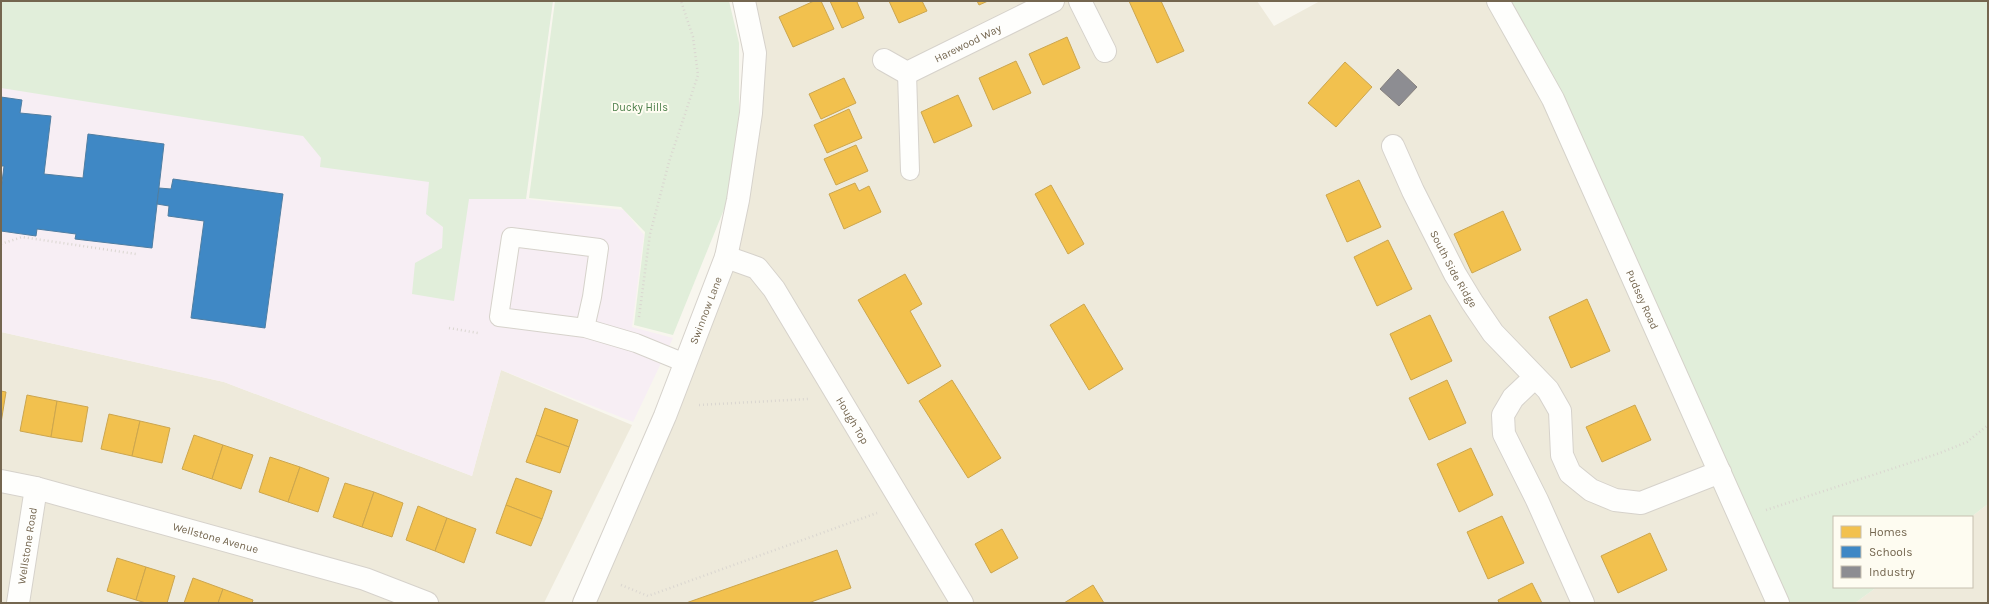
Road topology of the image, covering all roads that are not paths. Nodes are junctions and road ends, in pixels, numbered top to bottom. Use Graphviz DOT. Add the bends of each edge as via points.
graph roads {
  1 [pos="744,1"];
  2 [pos="1053,1"];
  3 [pos="1080,1"];
  4 [pos="1498,1"];
  5 [pos="1106,51"];
  6 [pos="884,60"];
  7 [pos="907,73"];
  8 [pos="1393,146"];
  9 [pos="910,171"];
  10 [pos="726,257"];
  11 [pos="585,328"];
  12 [pos="685,363"];
  13 [pos="1535,377"];
  14 [pos="1720,472"];
  15 [pos="1,481"];
  16 [pos="36,488"];
  17 [pos="18,603"];
  18 [pos="427,603"];
  19 [pos="584,603"];
  20 [pos="962,603"];
  21 [pos="1583,603"];
  22 [pos="1778,603"];
  1 -- 10 [label="street, Swinnow Lane" via="755,53 750,120"];
  2 -- 7 [label="street, Harewood Way"];
  3 -- 5 [label="street"];
  4 -- 14 [label="street, Pudsey Road" via="1553,99"];
  6 -- 7 [label="street"];
  7 -- 9 [label="lane"];
  8 -- 13 [label="street, South Side Ridge" via="1455,274 1472,302 1493,333"];
  10 -- 12 [label="street, Swinnow Lane"];
  10 -- 20 [label="street, Hough Top" via="757,268 770,284"];
  11 -- 11 [label="lane" via="499,317 511,237 599,248"];
  11 -- 12 [label="lane" via="636,343"];
  12 -- 19 [label="street, Swinnow Lane"];
  13 -- 14 [label="street, South Side Ridge" via="1548,390 1560,411 1562,455 1570,473 1591,490 1615,500 1641,503"];
  13 -- 21 [label="street" via="1513,398 1503,415 1504,434"];
  14 -- 22 [label="street, Pudsey Road"];
  15 -- 16 [label="street, Wellstone Avenue"];
  16 -- 17 [label="street, Wellstone Road"];
  16 -- 18 [label="street, Wellstone Avenue" via="366,578"];
}
